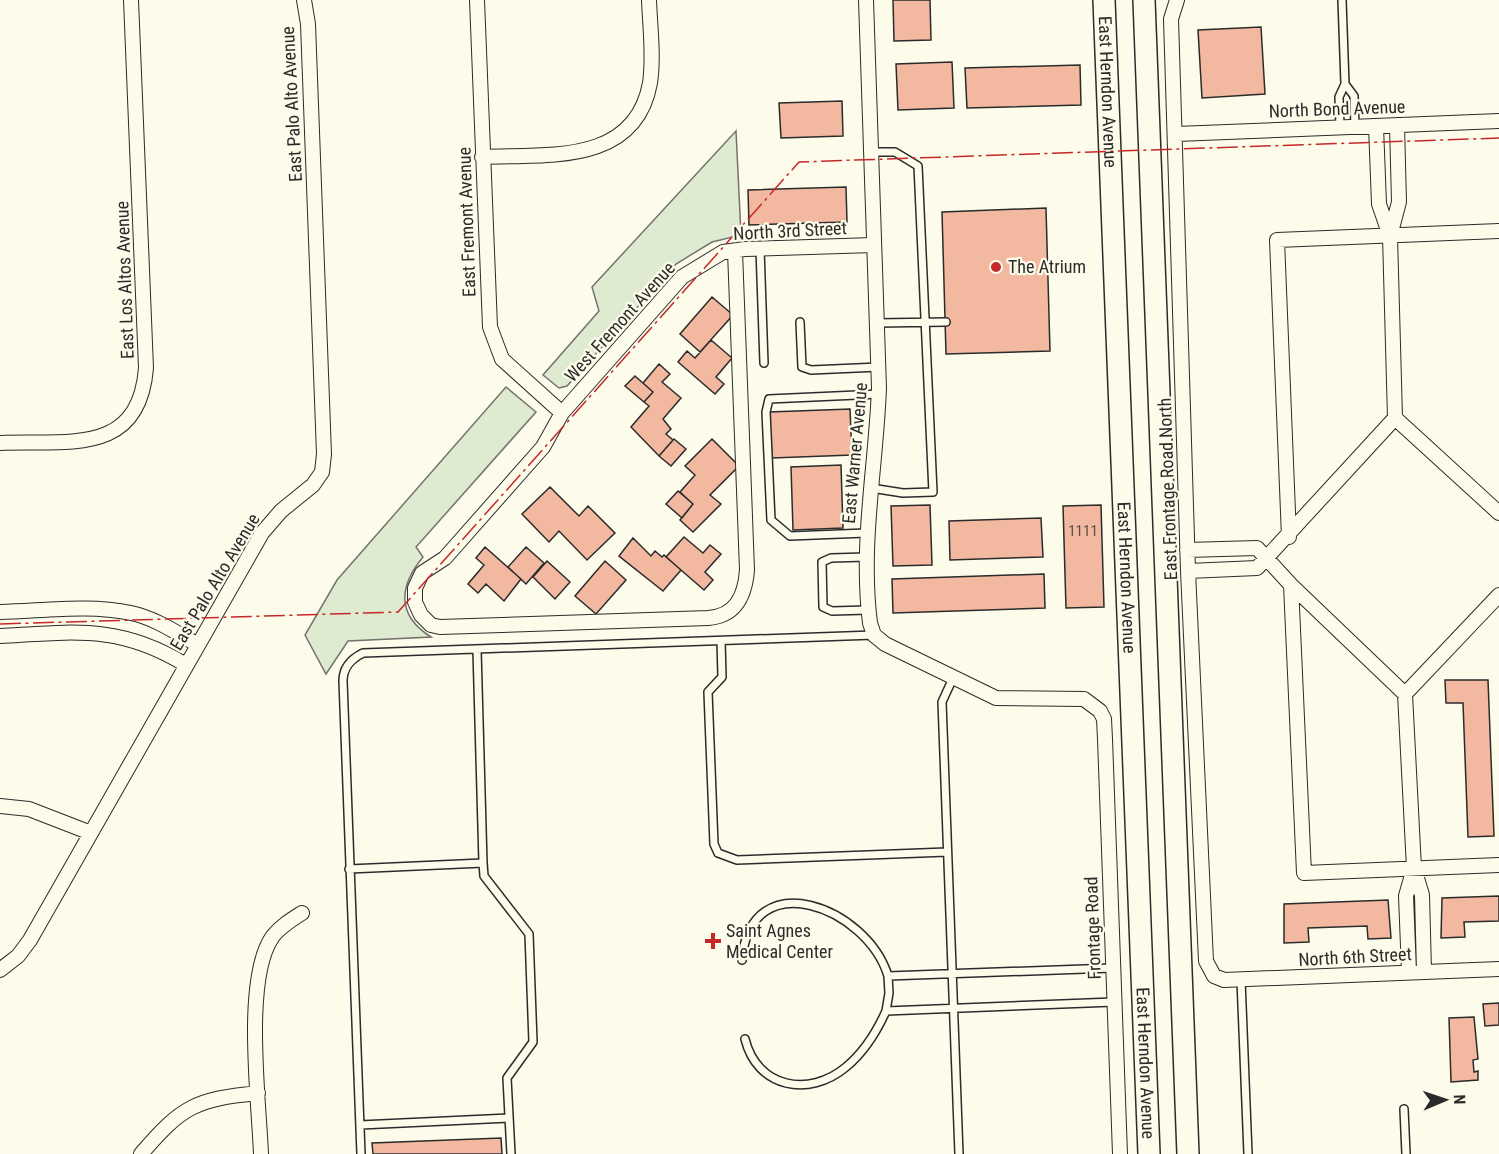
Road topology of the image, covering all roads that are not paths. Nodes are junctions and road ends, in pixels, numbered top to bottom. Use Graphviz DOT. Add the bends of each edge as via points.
graph roads {
  1 [pos="131,0"];
  2 [pos="304,0"];
  3 [pos="477,0"];
  4 [pos="649,0"];
  5 [pos="867,0"];
  6 [pos="1104,0"];
  7 [pos="1144,0"];
  8 [pos="1177,0"];
  9 [pos="1342,0"];
  10 [pos="1345,84"];
  11 [pos="1499,121"];
  12 [pos="1397,125"];
  13 [pos="1376,126"];
  14 [pos="1340,127"];
  15 [pos="1355,127"];
  16 [pos="1176,134"];
  17 [pos="871,152"];
  18 [pos="482,157"];
  19 [pos="1499,231"];
  20 [pos="1390,236"];
  21 [pos="874,245"];
  22 [pos="760,249"];
  23 [pos="735,251"];
  24 [pos="708,259"];
  25 [pos="800,322"];
  26 [pos="925,322"];
  27 [pos="946,322"];
  28 [pos="877,323"];
  29 [pos="764,363"];
  30 [pos="879,367"];
  31 [pos="879,394"];
  32 [pos="562,413"];
  33 [pos="1395,418"];
  34 [pos="0,443"];
  35 [pos="871,488"];
  36 [pos="1499,513"];
  37 [pos="866,533"];
  38 [pos="1289,537"];
  39 [pos="1187,550"];
  40 [pos="866,557"];
  41 [pos="1269,558"];
  42 [pos="1188,571"];
  43 [pos="1291,585"];
  44 [pos="1499,595"];
  45 [pos="868,610"];
  46 [pos="0,612"];
  47 [pos="874,635"];
  48 [pos="0,636"];
  49 [pos="721,641"];
  50 [pos="198,645"];
  51 [pos="477,650"];
  52 [pos="186,665"];
  53 [pos="953,678"];
  54 [pos="1405,694"];
  55 [pos="0,806"];
  56 [pos="91,833"];
  57 [pos="947,852"];
  58 [pos="483,863"];
  59 [pos="1499,865"];
  60 [pos="1414,868"];
  61 [pos="349,869"];
  62 [pos="302,913"];
  63 [pos="742,960"];
  64 [pos="1112,968"];
  65 [pos="1499,969"];
  66 [pos="0,970"];
  67 [pos="1425,971"];
  68 [pos="1409,972"];
  69 [pos="951,973"];
  70 [pos="888,976"];
  71 [pos="1214,976"];
  72 [pos="1241,980"];
  73 [pos="1114,1002"];
  74 [pos="952,1009"];
  75 [pos="886,1011"];
  76 [pos="745,1039"];
  77 [pos="258,1093"];
  78 [pos="1404,1109"];
  79 [pos="509,1118"];
  80 [pos="360,1125"];
  81 [pos="141,1154"];
  82 [pos="261,1154"];
  83 [pos="361,1154"];
  84 [pos="511,1154"];
  85 [pos="959,1154"];
  86 [pos="1120,1154"];
  87 [pos="1149,1154"];
  88 [pos="1188,1154"];
  89 [pos="1248,1154"];
  90 [pos="1406,1154"];
  1 -- 34 [label="street, East Los Altos Avenue" via="145,391 125,424 110,434 93,439"];
  2 -- 50 [label="street, East Palo Alto Avenue" via="308,24 322,472 267,527"];
  3 -- 18 [label="street, East Fremont Avenue"];
  4 -- 18 [label="street" via="650,82 639,112 619,136 604,146 573,153"];
  5 -- 17 [label="street, East Warner Avenue"];
  6 -- 87 [label="main road, East Herndon Avenue"];
  7 -- 88 [label="main road"];
  8 -- 16 [label="street, East Frontage Road North" via="1171,19"];
  9 -- 10 [label="lane"];
  10 -- 14 [label="lane" via="1339,97"];
  10 -- 15 [label="lane" via="1354,96"];
  11 -- 12 [label="street, North Bond Avenue"];
  12 -- 13 [label="street, North Bond Avenue"];
  12 -- 20 [label="street" via="1399,202"];
  13 -- 15 [label="street, North Bond Avenue"];
  13 -- 20 [label="street" via="1379,204"];
  14 -- 15 [label="street, North Bond Avenue"];
  14 -- 16 [label="street, North Bond Avenue"];
  16 -- 39 [label="street, East Frontage Road North"];
  17 -- 21 [label="street, East Warner Avenue"];
  17 -- 26 [label="lane" via="895,152 918,166"];
  18 -- 32 [label="street, East Fremont Avenue" via="488,312 494,341 502,359"];
  19 -- 20 [label="street"];
  20 -- 33 [label="street"];
  20 -- 38 [label="street" via="1277,240"];
  21 -- 22 [label="street, North 3rd Street"];
  21 -- 28 [label="street, East Warner Avenue"];
  22 -- 23 [label="street, North 3rd Street"];
  22 -- 29 [label="lane"];
  23 -- 24 [label="street, North 3rd Street"];
  23 -- 32 [label="street, West Fremont Avenue" via="747,570 746,587 735,607 724,615 708,618 440,627 421,615 415,602 422,573 445,558 536,456"];
  24 -- 32 [label="street, West Fremont Avenue" via="682,277"];
  25 -- 30 [label="lane" via="802,367"];
  26 -- 27 [label="lane"];
  26 -- 28 [label="lane"];
  26 -- 35 [label="lane" via="933,492"];
  28 -- 30 [label="street, East Warner Avenue"];
  30 -- 31 [label="street, East Warner Avenue"];
  31 -- 35 [label="street, East Warner Avenue"];
  31 -- 37 [label="lane" via="769,399 766,412 771,520 790,536"];
  33 -- 36 [label="street"];
  33 -- 38 [label="street"];
  35 -- 37 [label="street, East Warner Avenue"];
  37 -- 40 [label="street, East Warner Avenue"];
  38 -- 41 [label="street"];
  39 -- 41 [label="street" via="1257,548"];
  39 -- 42 [label="street, East Frontage Road North"];
  40 -- 45 [label="street, East Warner Avenue"];
  40 -- 45 [label="lane" via="822,562 823,595 824,607 832,610"];
  41 -- 42 [label="street" via="1257,568"];
  41 -- 43 [label="street"];
  42 -- 71 [label="street, East Frontage Road North" via="1206,961"];
  43 -- 54 [label="street"];
  43 -- 60 [label="street" via="1304,873"];
  44 -- 54 [label="street"];
  45 -- 47 [label="street, East Warner Avenue"];
  46 -- 50 [label="street" via="80,609 132,613"];
  47 -- 49 [label="lane"];
  47 -- 53 [label="street"];
  48 -- 52 [label="street" via="106,633 153,647"];
  49 -- 51 [label="lane"];
  49 -- 57 [label="lane" via="722,677 708,692 714,844 723,856 749,860"];
  50 -- 52 [label="street, East Palo Alto Avenue"];
  51 -- 58 [label="lane"];
  51 -- 61 [label="lane" via="363,653 346,667 343,681"];
  52 -- 56 [label="street, East Palo Alto Avenue"];
  53 -- 57 [label="lane" via="942,702"];
  53 -- 64 [label="street, Frontage Road" via="996,698 1084,699 1104,719"];
  54 -- 60 [label="street"];
  55 -- 56 [label="street" via="29,809"];
  56 -- 66 [label="street, East Palo Alto Avenue" via="30,940"];
  57 -- 69 [label="lane"];
  58 -- 61 [label="lane"];
  58 -- 79 [label="lane" via="484,876 529,934 533,1042 507,1078"];
  59 -- 60 [label="street"];
  60 -- 67 [label="street" via="1422,894"];
  60 -- 68 [label="street" via="1406,896"];
  61 -- 80 [label="lane"];
  62 -- 77 [label="street" via="284,924 262,957 255,1008"];
  63 -- 70 [label="lane" via="755,919 775,906 804,904 828,910 856,927 873,944"];
  64 -- 69 [label="lane"];
  64 -- 73 [label="street, Frontage Road"];
  65 -- 67 [label="street, North 6th Street"];
  67 -- 68 [label="street, North 6th Street"];
  68 -- 72 [label="street, North 6th Street"];
  69 -- 70 [label="lane"];
  69 -- 74 [label="lane"];
  70 -- 75 [label="lane"];
  71 -- 72 [label="street, North 6th Street"];
  72 -- 89 [label="lane"];
  73 -- 74 [label="lane"];
  73 -- 86 [label="street, Frontage Road"];
  74 -- 75 [label="lane"];
  74 -- 85 [label="lane"];
  75 -- 76 [label="lane" via="879,1027 851,1063 810,1085 790,1085 769,1078 752,1059"];
  77 -- 81 [label="street" via="216,1097 196,1104 164,1126"];
  77 -- 82 [label="street"];
  78 -- 90 [label="lane"];
  79 -- 80 [label="lane"];
  79 -- 84 [label="lane"];
  80 -- 83 [label="lane"];
}
